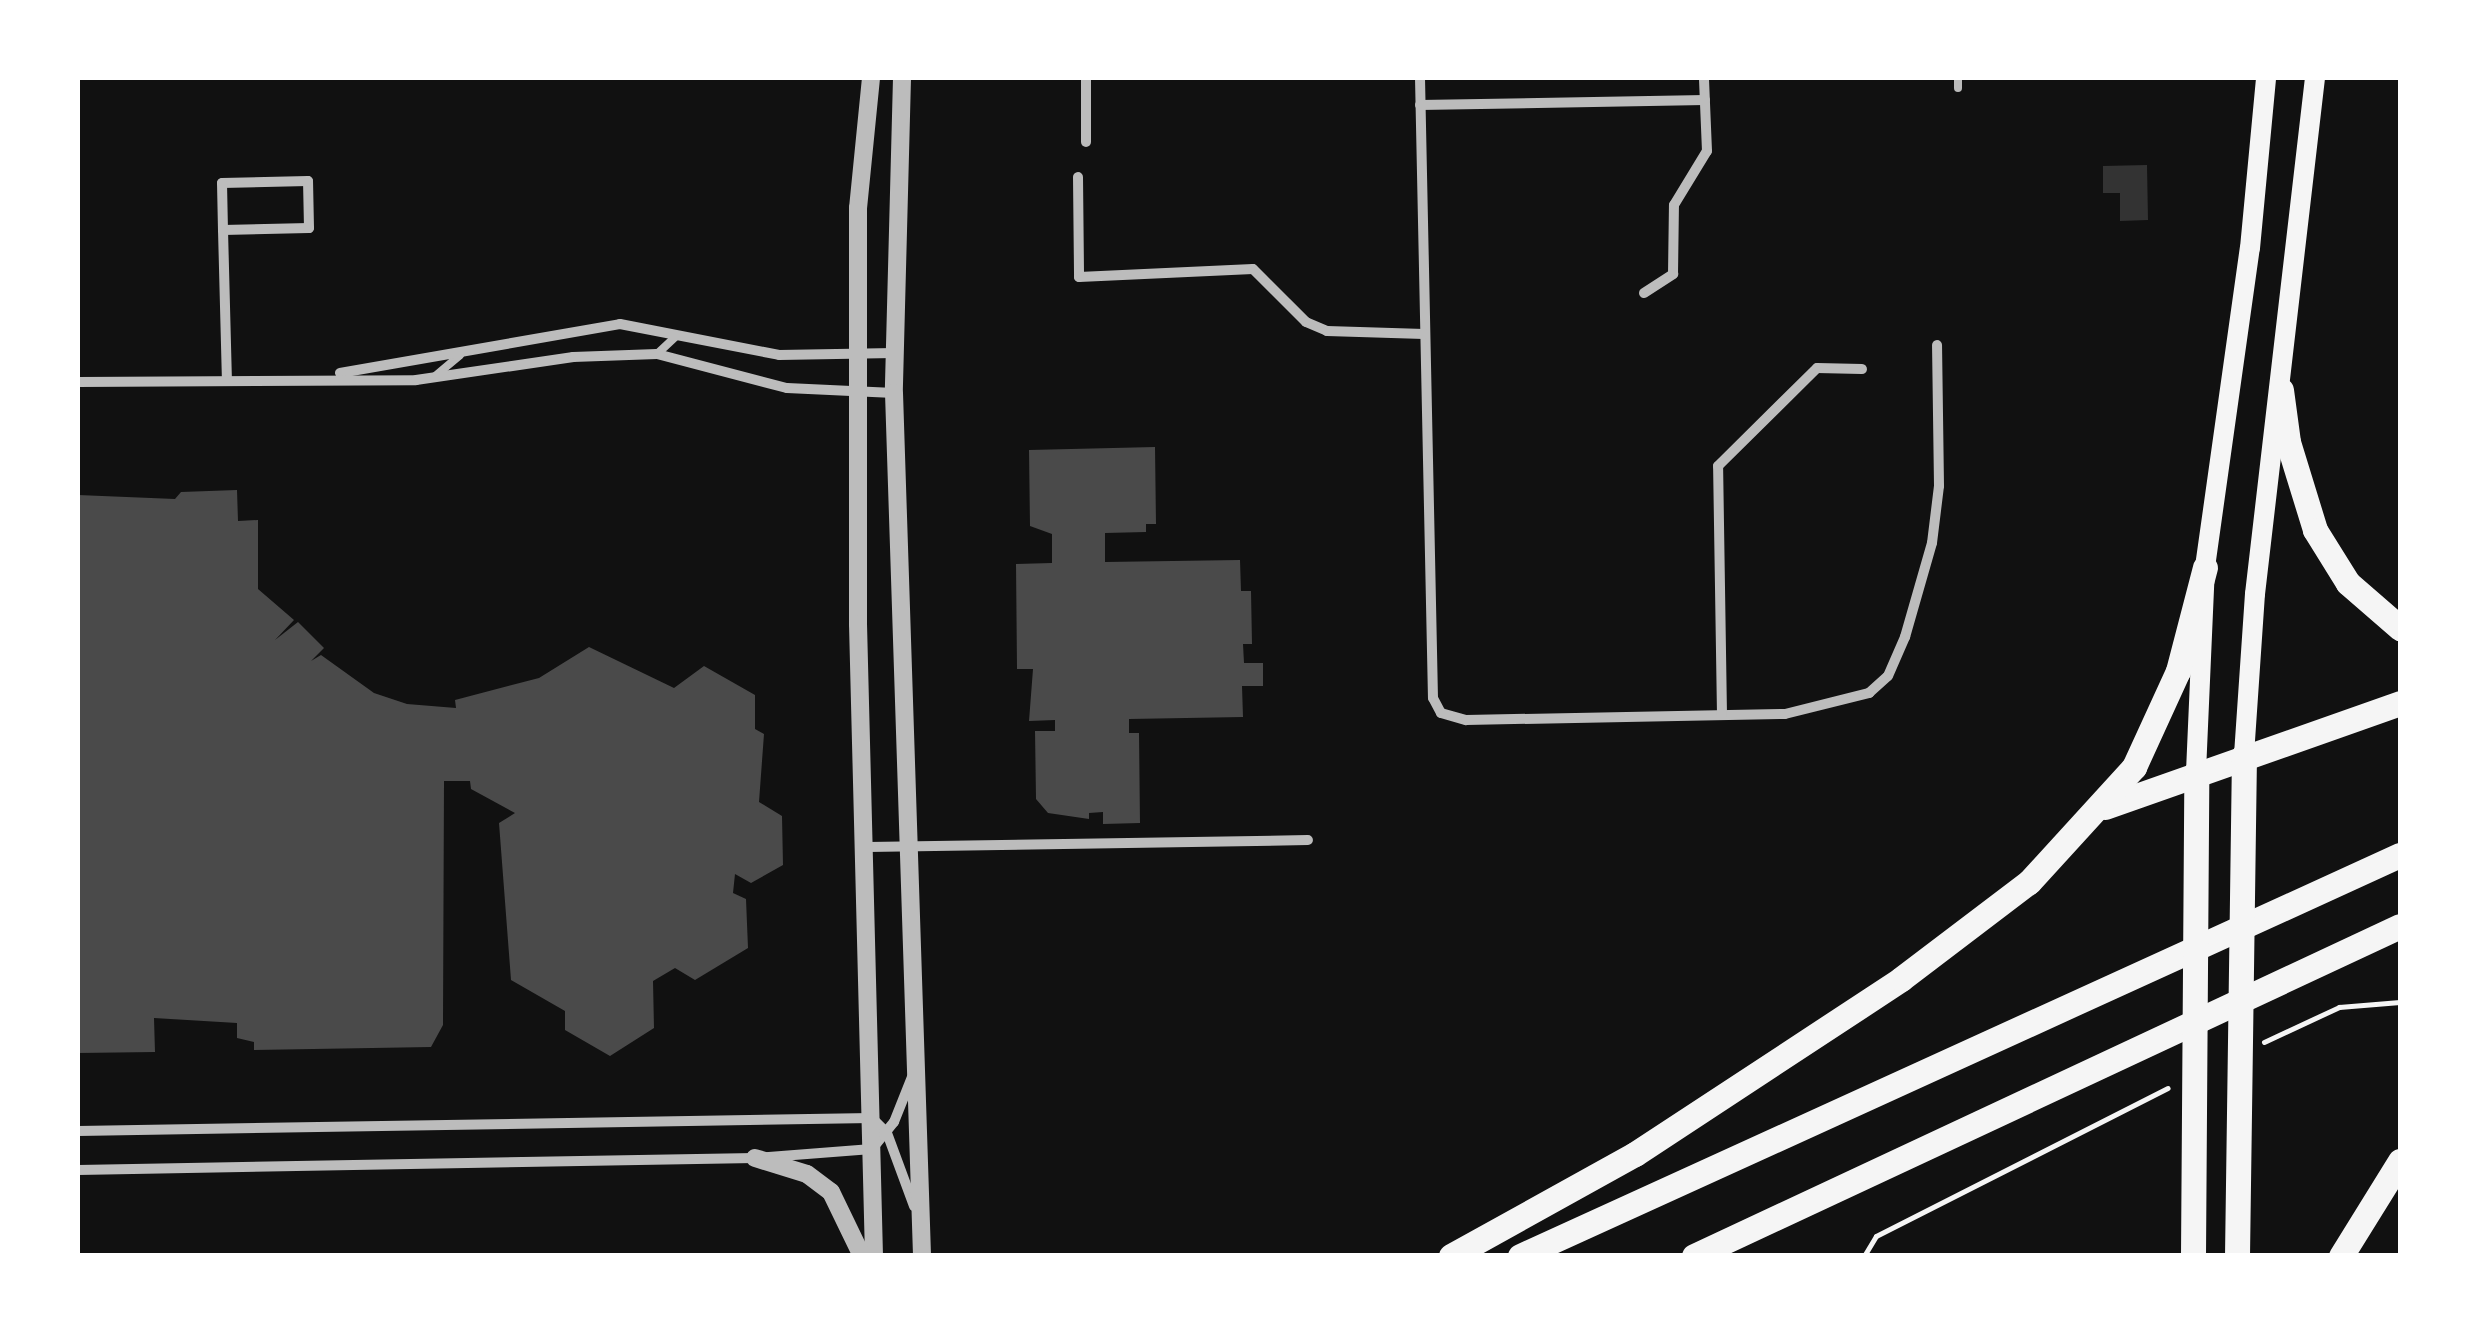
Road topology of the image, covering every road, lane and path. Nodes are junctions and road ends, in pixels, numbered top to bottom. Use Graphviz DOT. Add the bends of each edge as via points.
graph roads {
  1 [pos="871,78"];
  2 [pos="902,78"];
  3 [pos="1086,78"];
  4 [pos="1420,78"];
  5 [pos="1704,78"];
  6 [pos="1958,78"];
  7 [pos="2266,78"];
  8 [pos="2315,78"];
  9 [pos="1958,88"];
  10 [pos="1705,100"];
  11 [pos="1420,105"];
  12 [pos="1086,142"];
  13 [pos="1078,177"];
  14 [pos="223,230"];
  15 [pos="1644,293"];
  16 [pos="684,332"];
  17 [pos="1424,334"];
  18 [pos="1937,345"];
  19 [pos="469,351"];
  20 [pos="894,353"];
  21 [pos="657,354"];
  22 [pos="859,354"];
  23 [pos="1862,369"];
  24 [pos="329,376"];
  25 [pos="434,378"];
  26 [pos="227,380"];
  27 [pos="78,382"];
  28 [pos="2280,390"];
  29 [pos="859,393"];
  30 [pos="894,393"];
  31 [pos="2204,566"];
  32 [pos="2400,628"];
  33 [pos="2400,703"];
  34 [pos="1722,715"];
  35 [pos="2244,755"];
  36 [pos="2196,772"];
  37 [pos="2100,808"];
  38 [pos="1308,840"];
  39 [pos="907,846"];
  40 [pos="868,847"];
  41 [pos="2400,855"];
  42 [pos="2400,926"];
  43 [pos="2400,1002"];
  44 [pos="2257,1045"];
  45 [pos="914,1071"];
  46 [pos="2177,1084"];
  47 [pos="872,1118"];
  48 [pos="78,1131"];
  49 [pos="887,1134"];
  50 [pos="872,1149"];
  51 [pos="755,1158"];
  52 [pos="2400,1160"];
  53 [pos="78,1170"];
  54 [pos="2355,1229"];
  55 [pos="922,1236"];
  56 [pos="862,1256"];
  57 [pos="874,1256"];
  58 [pos="922,1256"];
  59 [pos="1451,1256"];
  60 [pos="1520,1256"];
  61 [pos="1694,1256"];
  62 [pos="1864,1256"];
  63 [pos="2193,1256"];
  64 [pos="2237,1256"];
  65 [pos="2327,1256"];
  66 [pos="2342,1256"];
  1 -- 22 [label="street" via="858,208"];
  2 -- 20 [label="street"];
  3 -- 12 [label="street"];
  4 -- 11 [label="street"];
  5 -- 10 [label="street"];
  6 -- 9 [label="lane"];
  7 -- 31 [label="main road" via="2250,248"];
  8 -- 28 [label="main road"];
  10 -- 11 [label="street"];
  10 -- 15 [label="street" via="1707,151 1674,205 1673,274"];
  11 -- 17 [label="street"];
  13 -- 17 [label="street" via="1079,276 1253,269 1306,322 1327,332"];
  14 -- 14 [label="street" via="222,183 308,181 309,228"];
  14 -- 26 [label="street"];
  16 -- 19 [label="street" via="620,324"];
  16 -- 21 [label="lane"];
  16 -- 22 [label="street" via="778,355"];
  17 -- 34 [label="street" via="1432,698 1441,713 1466,720"];
  18 -- 34 [label="street" via="1939,486 1932,543 1888,676 1848,703"];
  19 -- 24 [label="street"];
  19 -- 25 [label="lane"];
  20 -- 22 [label="street"];
  20 -- 30 [label="street"];
  21 -- 25 [label="street"];
  21 -- 29 [label="street" via="787,388"];
  22 -- 29 [label="street"];
  23 -- 34 [label="street" via="1817,368 1718,466"];
  24 -- 25 [label="street"];
  24 -- 26 [label="street"];
  26 -- 27 [label="street"];
  28 -- 32 [label="main road" via="2315,530 2348,583"];
  28 -- 35 [label="main road"];
  29 -- 30 [label="street"];
  29 -- 40 [label="street" via="858,649"];
  30 -- 39 [label="street"];
  31 -- 36 [label="main road"];
  31 -- 37 [label="main road" via="2160,716 2134,767"];
  33 -- 35 [label="main road"];
  35 -- 36 [label="main road"];
  35 -- 64 [label="main road"];
  36 -- 37 [label="main road"];
  36 -- 63 [label="main road"];
  37 -- 59 [label="main road" via="2029,882 1901,979 1635,1154"];
  38 -- 39 [label="street"];
  39 -- 40 [label="street"];
  39 -- 45 [label="street"];
  40 -- 47 [label="street"];
  41 -- 60 [label="main road"];
  42 -- 61 [label="main road"];
  43 -- 44 [label="path" via="2339,1007"];
  45 -- 49 [label="street"];
  45 -- 55 [label="street"];
  46 -- 62 [label="path" via="1876,1236"];
  47 -- 48 [label="street"];
  47 -- 49 [label="street"];
  47 -- 50 [label="street"];
  49 -- 50 [label="street"];
  49 -- 55 [label="street"];
  50 -- 51 [label="street"];
  50 -- 57 [label="street"];
  51 -- 53 [label="street"];
  51 -- 56 [label="street" via="807,1174 830,1192"];
  52 -- 54 [label="main road"];
  54 -- 65 [label="main road"];
  54 -- 66 [label="main road"];
  55 -- 58 [label="street"];
}
